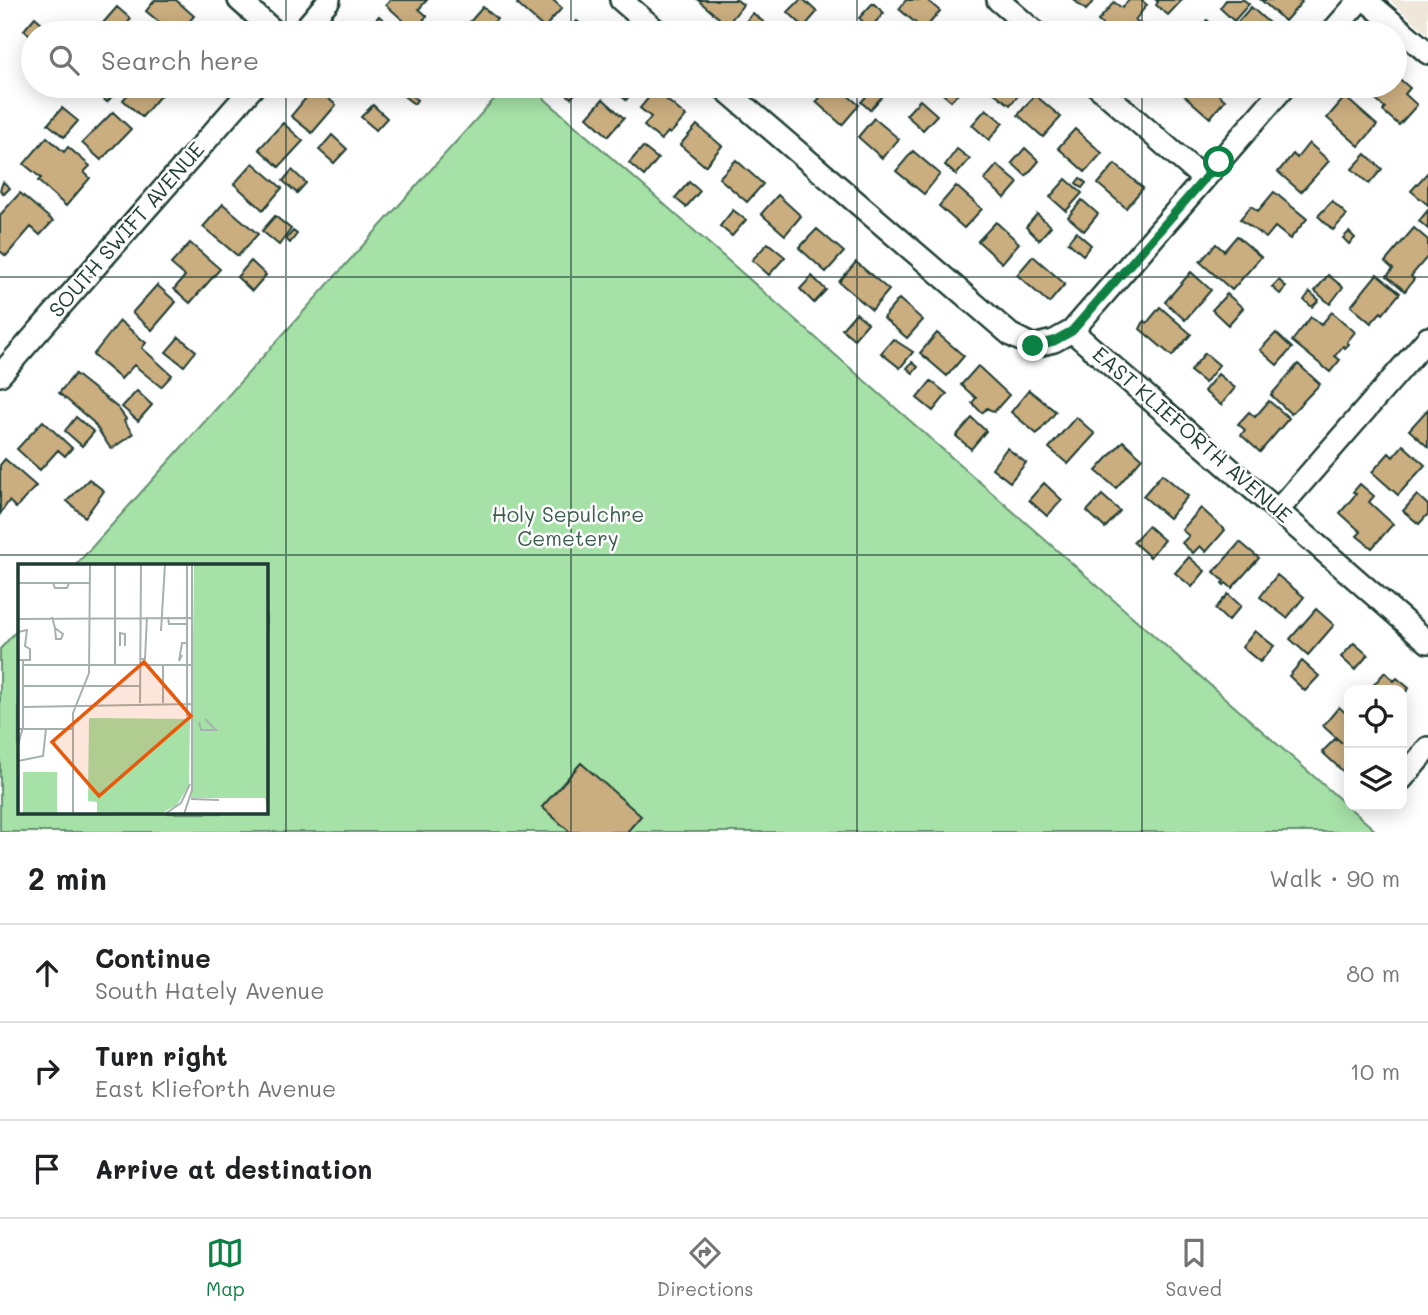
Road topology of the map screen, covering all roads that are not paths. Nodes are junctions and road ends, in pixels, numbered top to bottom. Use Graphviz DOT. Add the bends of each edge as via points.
graph roads {
  1 [pos="239,0"];
  2 [pos="329,0"];
  3 [pos="621,0"];
  4 [pos="998,0"];
  5 [pos="1360,0"];
  6 [pos="1366,0"];
  7 [pos="263,21"];
  8 [pos="311,21"];
  9 [pos="645,21"];
  10 [pos="1022,21"];
  11 [pos="1342,21"];
  12 [pos="1391,21"];
  13 [pos="1407,35"];
  14 [pos="1428,53"];
  15 [pos="243,98"];
  16 [pos="734,98"];
  17 [pos="1111,98"];
  18 [pos="1275,98"];
  19 [pos="1204,179"];
  20 [pos="1072,331"];
  21 [pos="1428,338"];
  22 [pos="0,375"];
  23 [pos="1278,510"];
  24 [pos="1428,642"];
  25 [pos="1428,748"];
  26 [pos="1407,773"];
  1 -- 7 [label="street"];
  2 -- 8 [label="street"];
  3 -- 9 [label="street"];
  4 -- 10 [label="street"];
  5 -- 11 [label="street"];
  6 -- 12 [label="street"];
  13 -- 14 [label="street"];
  15 -- 22 [label="street, SOUTH SWIFT AVENUE"];
  16 -- 20 [label="street, EAST KLIEFORTH AVENUE" via="1011,335 1033,346"];
  17 -- 19 [label="street"];
  18 -- 19 [label="street"];
  19 -- 20 [label="street"];
  20 -- 23 [label="street, EAST KLIEFORTH AVENUE"];
  21 -- 23 [label="street"];
  23 -- 24 [label="street, EAST KLIEFORTH AVENUE"];
  25 -- 26 [label="street"];
}
